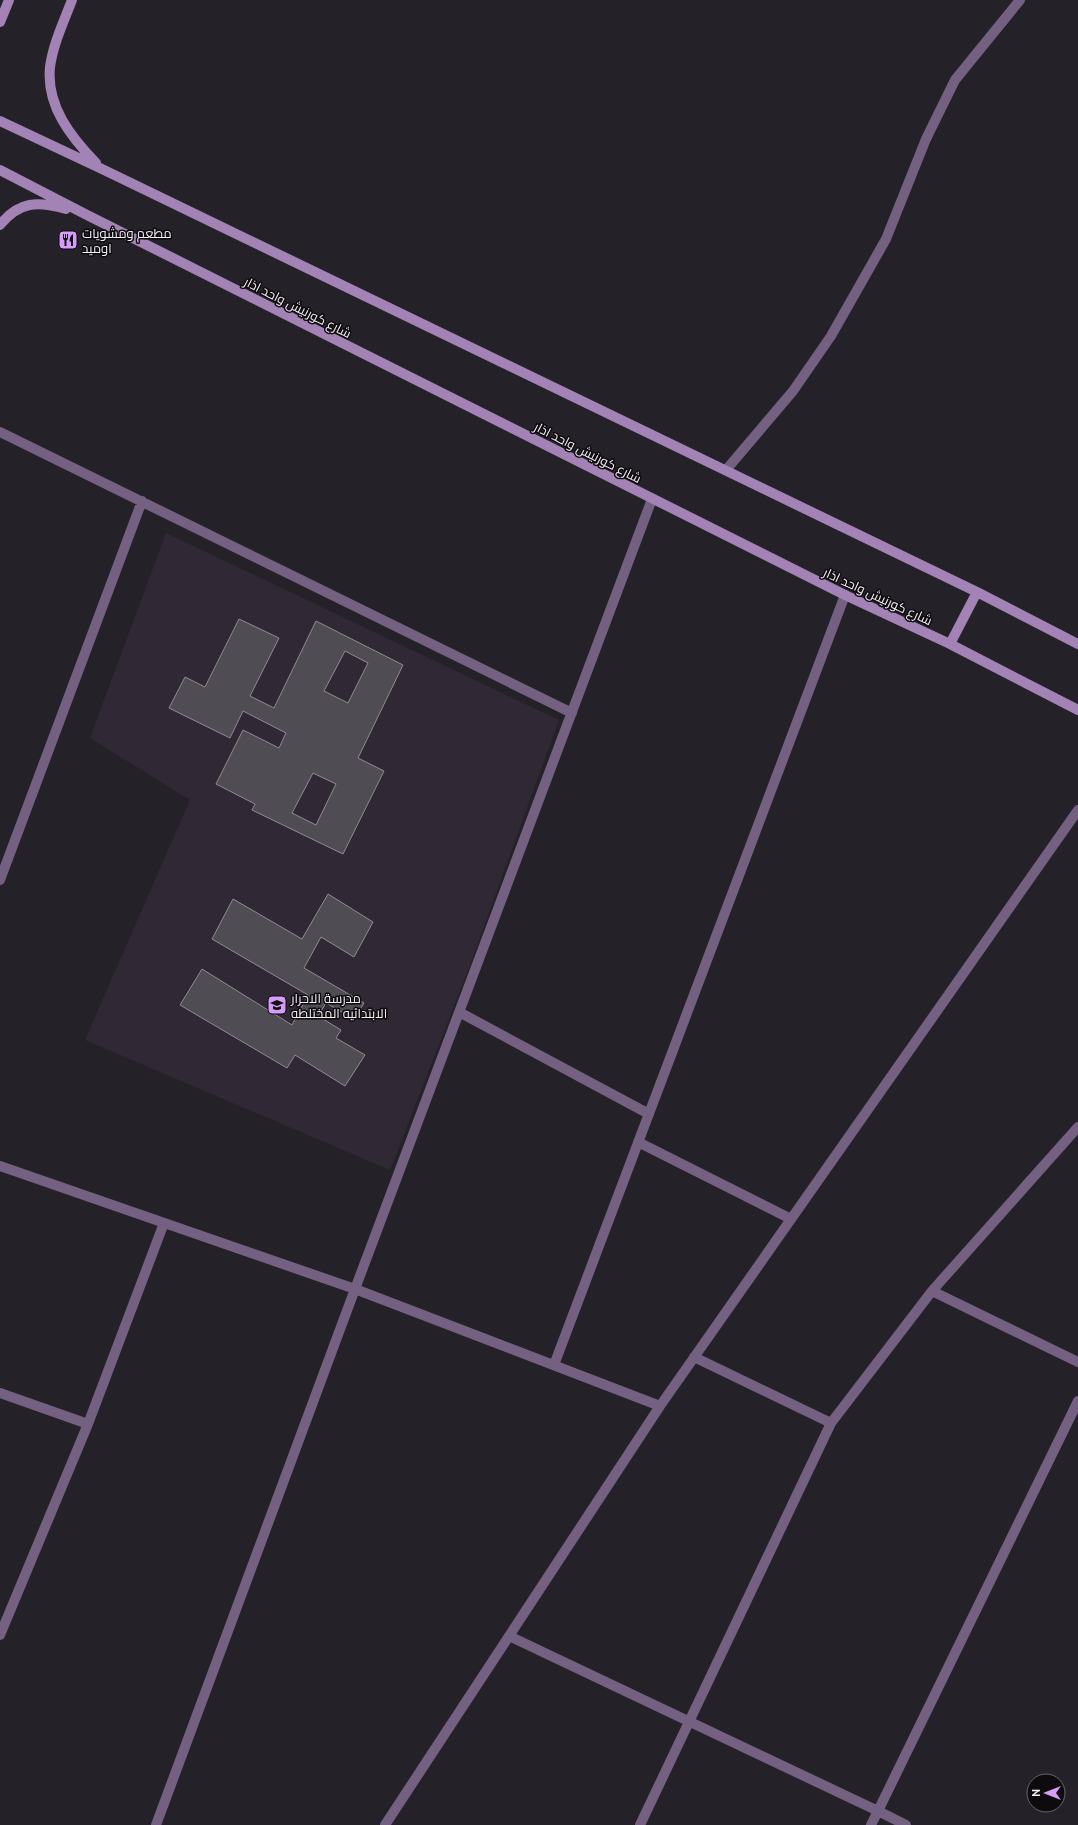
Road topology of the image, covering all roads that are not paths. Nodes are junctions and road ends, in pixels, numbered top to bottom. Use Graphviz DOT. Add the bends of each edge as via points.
graph roads {
  1 [pos="9,0"];
  2 [pos="72,0"];
  3 [pos="1020,0"];
  4 [pos="0,22"];
  5 [pos="0,121"];
  6 [pos="102,169"];
  7 [pos="0,170"];
  8 [pos="87,216"];
  9 [pos="0,225"];
  10 [pos="0,432"];
  11 [pos="726,470"];
  12 [pos="652,499"];
  13 [pos="142,501"];
  14 [pos="976,592"];
  15 [pos="846,596"];
  16 [pos="950,644"];
  17 [pos="1078,644"];
  18 [pos="1078,710"];
  19 [pos="572,713"];
  20 [pos="1078,810"];
  21 [pos="0,880"];
  22 [pos="459,1012"];
  23 [pos="649,1114"];
  24 [pos="1078,1126"];
  25 [pos="638,1142"];
  26 [pos="0,1166"];
  27 [pos="791,1219"];
  28 [pos="164,1223"];
  29 [pos="354,1289"];
  30 [pos="932,1291"];
  31 [pos="694,1357"];
  32 [pos="1078,1362"];
  33 [pos="554,1365"];
  34 [pos="0,1393"];
  35 [pos="1078,1401"];
  36 [pos="660,1406"];
  37 [pos="831,1423"];
  38 [pos="88,1424"];
  39 [pos="1,1632"];
  40 [pos="509,1636"];
  41 [pos="690,1722"];
  42 [pos="878,1811"];
  43 [pos="156,1825"];
  44 [pos="385,1825"];
  45 [pos="640,1825"];
  46 [pos="871,1825"];
  47 [pos="906,1825"];
  1 -- 4 [label="main road"];
  2 -- 6 [label="main road" via="50,66 52,94 58,112 71,134"];
  3 -- 11 [label="street" via="955,80 926,139 886,239 831,336 793,391"];
  5 -- 6 [label="main road"];
  6 -- 11 [label="main road"];
  7 -- 8 [label="main road"];
  8 -- 9 [label="main road" via="47,204 31,204 15,210"];
  8 -- 12 [label="main road, شارع كورنيش واحد اذار"];
  10 -- 13 [label="street"];
  11 -- 14 [label="main road"];
  12 -- 15 [label="main road, شارع كورنيش واحد اذار"];
  12 -- 19 [label="street"];
  13 -- 19 [label="street"];
  13 -- 21 [label="street"];
  14 -- 16 [label="main road"];
  14 -- 17 [label="main road"];
  15 -- 16 [label="main road, شارع كورنيش واحد اذار"];
  15 -- 23 [label="street"];
  16 -- 18 [label="main road, شارع كورنيش واحد اذار"];
  19 -- 22 [label="street"];
  20 -- 27 [label="street"];
  22 -- 23 [label="street"];
  22 -- 29 [label="street"];
  23 -- 25 [label="street"];
  24 -- 30 [label="street"];
  25 -- 27 [label="street"];
  25 -- 33 [label="street"];
  26 -- 28 [label="street"];
  27 -- 31 [label="street"];
  28 -- 29 [label="street"];
  28 -- 38 [label="street"];
  29 -- 33 [label="street"];
  29 -- 43 [label="street"];
  30 -- 32 [label="street"];
  30 -- 37 [label="street"];
  31 -- 36 [label="street"];
  31 -- 37 [label="street"];
  33 -- 36 [label="street"];
  34 -- 38 [label="street"];
  35 -- 42 [label="street"];
  36 -- 40 [label="street"];
  37 -- 41 [label="street"];
  38 -- 39 [label="street"];
  40 -- 41 [label="street"];
  40 -- 44 [label="street"];
  41 -- 42 [label="street"];
  41 -- 45 [label="street"];
  42 -- 46 [label="street"];
  42 -- 47 [label="street"];
}
